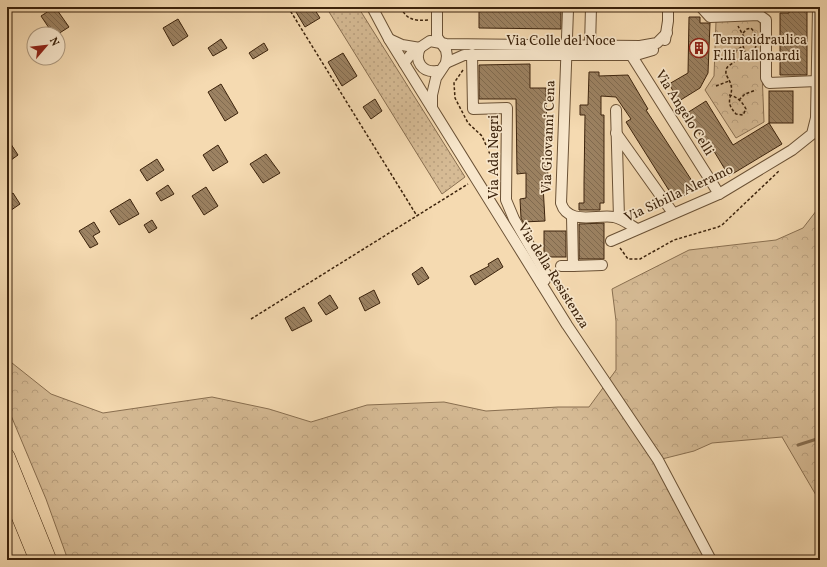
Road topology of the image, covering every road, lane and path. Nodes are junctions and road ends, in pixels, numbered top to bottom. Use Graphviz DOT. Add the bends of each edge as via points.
graph roads {
  1 [pos="288,7"];
  2 [pos="372,7"];
  3 [pos="401,7"];
  4 [pos="437,7"];
  5 [pos="591,7"];
  6 [pos="668,7"];
  7 [pos="701,7"];
  8 [pos="818,7"];
  9 [pos="568,10"];
  10 [pos="737,16"];
  11 [pos="437,22"];
  12 [pos="742,34"];
  13 [pos="757,38"];
  14 [pos="389,39"];
  15 [pos="757,42"];
  16 [pos="440,43"];
  17 [pos="423,45"];
  18 [pos="590,46"];
  19 [pos="743,46"];
  20 [pos="566,50"];
  21 [pos="629,50"];
  22 [pos="472,54"];
  23 [pos="404,63"];
  24 [pos="472,66"];
  25 [pos="441,67"];
  26 [pos="413,77"];
  27 [pos="729,81"];
  28 [pos="817,81"];
  29 [pos="716,86"];
  30 [pos="756,90"];
  31 [pos="730,95"];
  32 [pos="739,100"];
  33 [pos="432,108"];
  34 [pos="616,110"];
  35 [pos="616,133"];
  36 [pos="782,168"];
  37 [pos="506,173"];
  38 [pos="476,178"];
  39 [pos="719,194"];
  40 [pos="673,214"];
  41 [pos="417,216"];
  42 [pos="572,216"];
  43 [pos="619,218"];
  44 [pos="636,229"];
  45 [pos="613,240"];
  46 [pos="602,265"];
  47 [pos="561,266"];
  48 [pos="573,266"];
  49 [pos="541,283"];
  50 [pos="251,319"];
  51 [pos="7,456"];
  52 [pos="7,487"];
  53 [pos="37,560"];
  54 [pos="49,560"];
  55 [pos="711,560"];
  1 -- 41 [label="path"];
  2 -- 14 [label="street, Via della Resistenza"];
  3 -- 11 [label="path" via="404,15 411,20"];
  4 -- 11 [label="street"];
  5 -- 18 [label="street"];
  6 -- 21 [label="street, Via Colle del Noce" via="665,42 651,51"];
  7 -- 10 [label="street" via="710,17"];
  8 -- 28 [label="street, Via Sibilla Aleramo"];
  9 -- 20 [label="street, Via Giovanni Cena"];
  10 -- 12 [label="path" via="738,28"];
  10 -- 28 [label="street" via="759,15 766,20 766,78 769,83"];
  11 -- 16 [label="street" via="437,37"];
  11 -- 17 [label="street" via="432,36"];
  12 -- 13 [label="path" via="751,28"];
  12 -- 19 [label="path" via="745,41"];
  14 -- 17 [label="street, Via Colle del Noce" via="402,45"];
  14 -- 23 [label="street, Via della Resistenza"];
  15 -- 19 [label="path" via="754,51 750,53 745,52"];
  16 -- 17 [label="street, Via Colle del Noce" via="435,41"];
  16 -- 20 [label="street, Via Colle del Noce"];
  16 -- 25 [label="street" via="447,53"];
  17 -- 23 [label="street" via="408,56"];
  17 -- 25 [label="street" via="417,55 420,64 426,70"];
  18 -- 20 [label="street, Via Colle del Noce"];
  18 -- 21 [label="street, Via Colle del Noce"];
  19 -- 27 [label="path" via="736,51 734,62 726,70"];
  20 -- 21 [label="street, Via Colle del Noce"];
  20 -- 22 [label="street, Via Colle del Noce"];
  20 -- 42 [label="street, Via Giovanni Cena" via="561,203 566,213"];
  21 -- 39 [label="street, Via Angelo Celli"];
  22 -- 24 [label="street, Via Ada Negri"];
  22 -- 25 [label="street, Via Colle del Noce" via="458,57"];
  23 -- 26 [label="street, Via della Resistenza"];
  24 -- 37 [label="path" via="457,78 453,88 455,98 468,123 482,136 495,168"];
  24 -- 37 [label="street, Via Ada Negri" via="473,109 507,108"];
  25 -- 26 [label="street, Via Colle del Noce" via="430,75"];
  25 -- 33 [label="street" via="434,86"];
  26 -- 33 [label="street, Via della Resistenza"];
  27 -- 29 [label="path"];
  27 -- 31 [label="path" via="732,87"];
  28 -- 39 [label="street, Via Sibilla Aleramo" via="816,118 812,134 792,150"];
  30 -- 32 [label="path"];
  31 -- 32 [label="path"];
  31 -- 32 [label="path" via="728,101 732,110 741,116 746,109"];
  33 -- 38 [label="street, Via della Resistenza"];
  34 -- 35 [label="street"];
  35 -- 40 [label="street"];
  35 -- 43 [label="street"];
  36 -- 45 [label="path" via="718,227 674,240 636,260 624,256"];
  37 -- 49 [label="street, Via Ada Negri" via="506,200 546,274 546,280"];
  38 -- 41 [label="path"];
  38 -- 49 [label="street, Via della Resistenza"];
  39 -- 40 [label="street, Via Sibilla Aleramo"];
  40 -- 44 [label="street, Via Sibilla Aleramo"];
  41 -- 50 [label="path"];
  42 -- 43 [label="street"];
  42 -- 48 [label="street"];
  43 -- 44 [label="street"];
  44 -- 45 [label="street, Via Sibilla Aleramo"];
  46 -- 48 [label="street"];
  47 -- 48 [label="street"];
  49 -- 55 [label="street, Via della Resistenza" via="658,460"];
  51 -- 54 [label="highway"];
  52 -- 53 [label="highway"];
}
